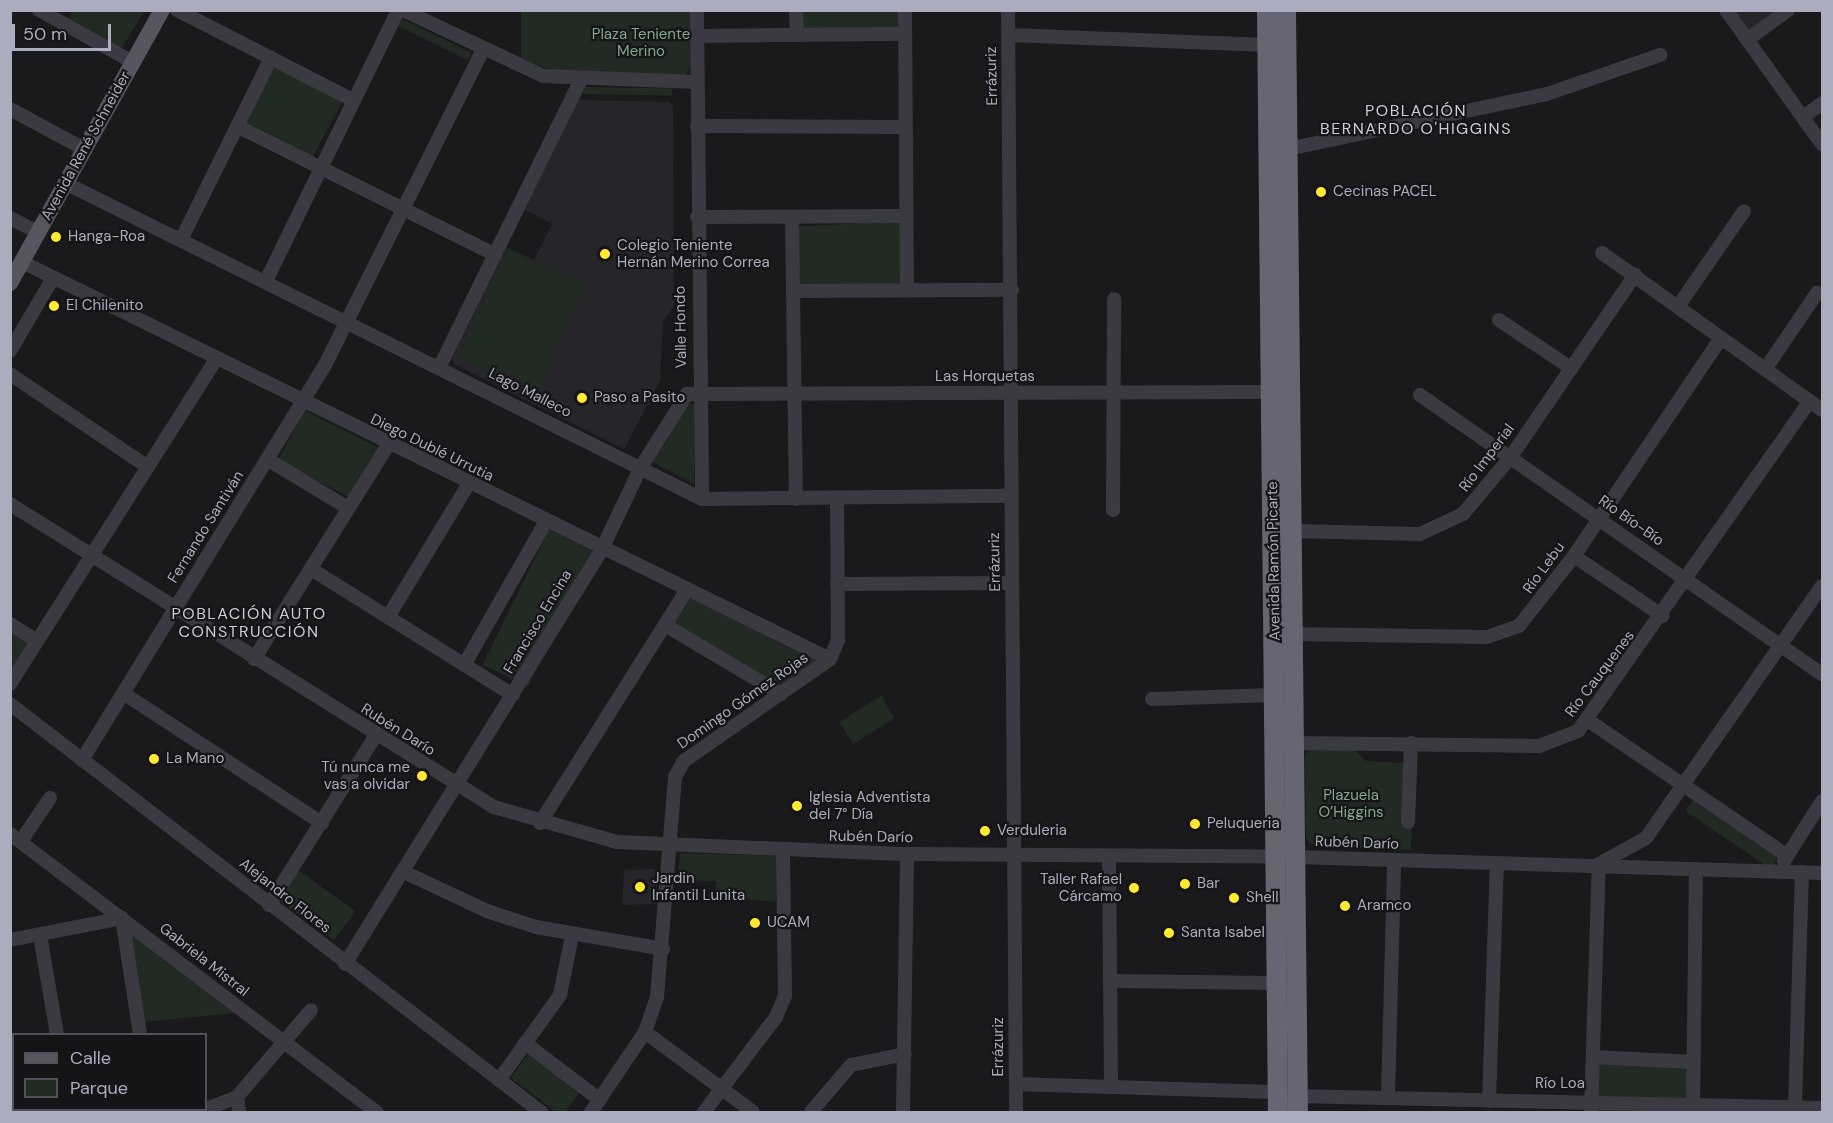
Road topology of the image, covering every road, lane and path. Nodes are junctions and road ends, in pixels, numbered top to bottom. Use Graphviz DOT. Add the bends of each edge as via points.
graph roads {
  1 [pos="39,10"];
  2 [pos="162,10"];
  3 [pos="177,10"];
  4 [pos="697,10"];
  5 [pos="796,10"];
  6 [pos="905,10"];
  7 [pos="1008,10"];
  8 [pos="1267,10"];
  9 [pos="1286,10"];
  10 [pos="1726,10"];
  11 [pos="1788,10"];
  12 [pos="407,12"];
  13 [pos="905,34"];
  14 [pos="797,35"];
  15 [pos="1008,35"];
  16 [pos="697,36"];
  17 [pos="1747,40"];
  18 [pos="1267,45"];
  19 [pos="483,50"];
  20 [pos="1660,55"];
  21 [pos="271,58"];
  22 [pos="133,62"];
  23 [pos="580,81"];
  24 [pos="697,82"];
  25 [pos="353,100"];
  26 [pos="1822,103"];
  27 [pos="10,109"];
  28 [pos="1803,117"];
  29 [pos="237,126"];
  30 [pos="696,126"];
  31 [pos="904,127"];
  32 [pos="1822,144"];
  33 [pos="84,149"];
  34 [pos="1288,149"];
  35 [pos="320,168"];
  36 [pos="65,183"];
  37 [pos="404,210"];
  38 [pos="1744,211"];
  39 [pos="905,216"];
  40 [pos="697,217"];
  41 [pos="792,217"];
  42 [pos="10,218"];
  43 [pos="38,232"];
  44 [pos="181,240"];
  45 [pos="1602,253"];
  46 [pos="494,254"];
  47 [pos="22,262"];
  48 [pos="1635,275"];
  49 [pos="53,278"];
  50 [pos="266,280"];
  51 [pos="10,283"];
  52 [pos="907,290"];
  53 [pos="1012,290"];
  54 [pos="793,291"];
  55 [pos="1817,293"];
  56 [pos="1114,299"];
  57 [pos="1678,305"];
  58 [pos="1499,320"];
  59 [pos="348,321"];
  60 [pos="1721,338"];
  61 [pos="10,351"];
  62 [pos="216,360"];
  63 [pos="440,366"];
  64 [pos="1571,368"];
  65 [pos="1766,368"];
  66 [pos="10,374"];
  67 [pos="1272,392"];
  68 [pos="1012,393"];
  69 [pos="698,394"];
  70 [pos="1113,394"];
  71 [pos="796,395"];
  72 [pos="1420,395"];
  73 [pos="1810,401"];
  74 [pos="302,402"];
  75 [pos="1822,410"];
  76 [pos="388,445"];
  77 [pos="1510,458"];
  78 [pos="267,459"];
  79 [pos="148,467"];
  80 [pos="641,467"];
  81 [pos="468,485"];
  82 [pos="1011,496"];
  83 [pos="702,499"];
  84 [pos="796,499"];
  85 [pos="837,499"];
  86 [pos="10,504"];
  87 [pos="348,508"];
  88 [pos="1113,510"];
  89 [pos="1599,519"];
  90 [pos="545,523"];
  91 [pos="1292,531"];
  92 [pos="602,549"];
  93 [pos="1574,555"];
  94 [pos="92,556"];
  95 [pos="310,569"];
  96 [pos="1688,580"];
  97 [pos="1012,583"];
  98 [pos="837,584"];
  99 [pos="1822,586"];
  100 [pos="687,590"];
  101 [pos="175,609"];
  102 [pos="1664,616"];
  103 [pos="388,617"];
  104 [pos="10,624"];
  105 [pos="665,625"];
  106 [pos="1294,634"];
  107 [pos="37,641"];
  108 [pos="1781,645"];
  109 [pos="254,659"];
  110 [pos="830,659"];
  111 [pos="464,665"];
  112 [pos="1822,674"];
  113 [pos="10,684"];
  114 [pos="123,693"];
  115 [pos="781,694"];
  116 [pos="513,695"];
  117 [pos="1275,695"];
  118 [pos="1152,699"];
  119 [pos="10,704"];
  120 [pos="1589,720"];
  121 [pos="376,735"];
  122 [pos="1295,743"];
  123 [pos="1411,743"];
  124 [pos="82,760"];
  125 [pos="457,785"];
  126 [pos="1683,786"];
  127 [pos="50,798"];
  128 [pos="1822,801"];
  129 [pos="1408,822"];
  130 [pos="322,823"];
  131 [pos="540,823"];
  132 [pos="16,837"];
  133 [pos="668,846"];
  134 [pos="783,851"];
  135 [pos="907,854"];
  136 [pos="1785,854"];
  137 [pos="1016,855"];
  138 [pos="1110,856"];
  139 [pos="1287,857"];
  140 [pos="1394,862"];
  141 [pos="1497,863"];
  142 [pos="1599,864"];
  143 [pos="1696,869"];
  144 [pos="404,872"];
  145 [pos="1782,872"];
  146 [pos="1802,872"];
  147 [pos="1822,873"];
  148 [pos="270,905"];
  149 [pos="122,918"];
  150 [pos="40,935"];
  151 [pos="572,936"];
  152 [pos="10,940"];
  153 [pos="663,949"];
  154 [pos="345,964"];
  155 [pos="1113,981"];
  156 [pos="1277,983"];
  157 [pos="311,1010"];
  158 [pos="645,1032"];
  159 [pos="57,1033"];
  160 [pos="140,1033"];
  161 [pos="284,1043"];
  162 [pos="525,1043"];
  163 [pos="905,1054"];
  164 [pos="1593,1056"];
  165 [pos="1694,1062"];
  166 [pos="499,1080"];
  167 [pos="1016,1084"];
  168 [pos="1111,1085"];
  169 [pos="721,1090"];
  170 [pos="1277,1092"];
  171 [pos="237,1097"];
  172 [pos="1388,1097"];
  173 [pos="600,1100"];
  174 [pos="361,1101"];
  175 [pos="1489,1101"];
  176 [pos="1298,1104"];
  177 [pos="1591,1107"];
  178 [pos="1795,1107"];
  179 [pos="207,1108"];
  180 [pos="1822,1108"];
  181 [pos="1693,1109"];
  182 [pos="240,1113"];
  183 [pos="352,1113"];
  184 [pos="376,1113"];
  185 [pos="541,1113"];
  186 [pos="591,1113"];
  187 [pos="704,1113"];
  188 [pos="753,1113"];
  189 [pos="811,1113"];
  190 [pos="903,1113"];
  191 [pos="1016,1113"];
  192 [pos="1278,1113"];
  1 -- 22 [label="street"];
  2 -- 22 [label="main road, Avenida René Schneider"];
  3 -- 21 [label="street"];
  4 -- 16 [label="street, Valle Hondo"];
  5 -- 14 [label="street"];
  6 -- 13 [label="street"];
  7 -- 15 [label="street, Errázuriz"];
  8 -- 18 [label="highway, Avenida Ramón Picarte"];
  9 -- 34 [label="highway, Avenida Ramón Picarte"];
  10 -- 17 [label="street"];
  11 -- 17 [label="street"];
  12 -- 19 [label="street"];
  12 -- 25 [label="street"];
  13 -- 14 [label="street"];
  13 -- 31 [label="street"];
  14 -- 16 [label="street"];
  15 -- 18 [label="street"];
  15 -- 53 [label="street, Errázuriz"];
  16 -- 24 [label="street, Valle Hondo"];
  17 -- 28 [label="street"];
  18 -- 67 [label="highway, Avenida Ramón Picarte"];
  19 -- 23 [label="street" via="543,76"];
  19 -- 37 [label="street, Fernando Santiván"];
  20 -- 34 [label="street" via="1547,94"];
  21 -- 25 [label="street"];
  21 -- 29 [label="street"];
  22 -- 33 [label="main road, Avenida René Schneider"];
  23 -- 24 [label="street"];
  23 -- 46 [label="street"];
  24 -- 30 [label="street, Valle Hondo"];
  25 -- 35 [label="street"];
  26 -- 28 [label="street"];
  27 -- 33 [label="street"];
  28 -- 32 [label="street"];
  29 -- 35 [label="street"];
  29 -- 44 [label="street"];
  30 -- 31 [label="street"];
  30 -- 40 [label="street, Valle Hondo"];
  31 -- 39 [label="street"];
  33 -- 36 [label="main road, Avenida René Schneider"];
  34 -- 91 [label="highway, Avenida Ramón Picarte"];
  35 -- 37 [label="street"];
  35 -- 50 [label="street"];
  36 -- 43 [label="main road, Avenida René Schneider"];
  36 -- 44 [label="street, Lago Malleco"];
  37 -- 46 [label="street"];
  37 -- 59 [label="street, Fernando Santiván"];
  38 -- 57 [label="street"];
  39 -- 41 [label="street"];
  39 -- 52 [label="street"];
  40 -- 41 [label="street"];
  40 -- 69 [label="street, Valle Hondo"];
  41 -- 54 [label="street"];
  42 -- 43 [label="street"];
  43 -- 47 [label="main road, Avenida René Schneider"];
  44 -- 50 [label="street, Lago Malleco"];
  45 -- 48 [label="street"];
  46 -- 63 [label="street"];
  47 -- 49 [label="street, Diego Dublé Urrutia"];
  47 -- 51 [label="main road, Avenida René Schneider"];
  48 -- 57 [label="street"];
  48 -- 64 [label="street, Río Imperial"];
  49 -- 61 [label="street"];
  49 -- 62 [label="street, Diego Dublé Urrutia"];
  50 -- 59 [label="street, Lago Malleco"];
  52 -- 53 [label="street"];
  52 -- 54 [label="street"];
  53 -- 68 [label="street, Errázuriz"];
  54 -- 71 [label="street"];
  55 -- 65 [label="street"];
  56 -- 70 [label="street"];
  57 -- 60 [label="street"];
  58 -- 64 [label="street"];
  59 -- 63 [label="street, Lago Malleco"];
  59 -- 74 [label="street, Fernando Santiván"];
  60 -- 65 [label="street"];
  60 -- 89 [label="street, Río Lebu"];
  62 -- 74 [label="street, Diego Dublé Urrutia"];
  62 -- 79 [label="street"];
  63 -- 80 [label="street, Lago Malleco"];
  64 -- 77 [label="street, Río Imperial"];
  65 -- 73 [label="street"];
  66 -- 79 [label="street"];
  67 -- 70 [label="street, Las Horquetas"];
  67 -- 117 [label="highway, Avenida Ramón Picarte"];
  68 -- 70 [label="street, Las Horquetas"];
  68 -- 71 [label="street, Las Horquetas"];
  68 -- 82 [label="street, Errázuriz"];
  69 -- 71 [label="street, Las Horquetas"];
  69 -- 80 [label="street, Francisco Encina" via="687,394"];
  69 -- 83 [label="street, Valle Hondo"];
  70 -- 88 [label="street"];
  71 -- 84 [label="street"];
  72 -- 77 [label="street, Río Bío-Bío"];
  73 -- 75 [label="street"];
  73 -- 96 [label="street, Río Cauquenes"];
  74 -- 76 [label="street, Diego Dublé Urrutia"];
  74 -- 78 [label="street, Fernando Santiván"];
  76 -- 81 [label="street, Diego Dublé Urrutia"];
  76 -- 87 [label="street"];
  77 -- 89 [label="street, Río Bío-Bío"];
  77 -- 91 [label="street, Río Imperial" via="1463,514 1432,531"];
  78 -- 87 [label="street"];
  78 -- 101 [label="street, Fernando Santiván"];
  79 -- 94 [label="street"];
  80 -- 83 [label="street, Lago Malleco"];
  80 -- 92 [label="street, Francisco Encina"];
  81 -- 90 [label="street, Diego Dublé Urrutia"];
  81 -- 103 [label="street"];
  82 -- 85 [label="street, Lago Malleco"];
  82 -- 97 [label="street, Errázuriz"];
  83 -- 84 [label="street, Lago Malleco"];
  84 -- 85 [label="street, Lago Malleco"];
  85 -- 98 [label="street"];
  86 -- 94 [label="street, Rubén Darío"];
  87 -- 95 [label="street"];
  89 -- 93 [label="street, Río Lebu"];
  89 -- 96 [label="street, Río Bío-Bío"];
  90 -- 92 [label="street, Diego Dublé Urrutia"];
  90 -- 111 [label="street"];
  91 -- 106 [label="highway, Avenida Ramón Picarte"];
  92 -- 100 [label="street, Diego Dublé Urrutia"];
  92 -- 116 [label="street, Francisco Encina"];
  93 -- 102 [label="street"];
  93 -- 106 [label="street, Río Lebu" via="1526,621 1503,634"];
  94 -- 101 [label="street, Rubén Darío"];
  94 -- 107 [label="street"];
  95 -- 103 [label="street"];
  95 -- 109 [label="street"];
  96 -- 102 [label="street, Río Cauquenes"];
  96 -- 108 [label="street, Río Bío-Bío"];
  97 -- 98 [label="street"];
  97 -- 137 [label="street, Errázuriz"];
  98 -- 110 [label="street" via="838,640"];
  99 -- 108 [label="street"];
  100 -- 105 [label="street"];
  100 -- 110 [label="street, Diego Dublé Urrutia"];
  101 -- 109 [label="street, Rubén Darío"];
  101 -- 114 [label="street, Fernando Santiván"];
  102 -- 120 [label="street, Río Cauquenes"];
  103 -- 111 [label="street"];
  104 -- 107 [label="street"];
  105 -- 115 [label="street"];
  105 -- 131 [label="street"];
  106 -- 122 [label="highway, Avenida Ramón Picarte"];
  107 -- 113 [label="street"];
  108 -- 112 [label="street, Río Bío-Bío"];
  108 -- 126 [label="street"];
  109 -- 121 [label="street, Rubén Darío"];
  110 -- 115 [label="street, Domingo Gómez Rojas"];
  111 -- 116 [label="street"];
  114 -- 124 [label="street, Fernando Santiván"];
  114 -- 130 [label="street"];
  115 -- 133 [label="street, Domingo Gómez Rojas" via="684,760 675,777"];
  116 -- 125 [label="street, Francisco Encina"];
  117 -- 118 [label="street"];
  117 -- 139 [label="highway, Avenida Ramón Picarte"];
  119 -- 124 [label="street, Alejandro Flores"];
  120 -- 123 [label="street, Río Cauquenes" via="1570,736 1539,746"];
  120 -- 126 [label="street"];
  121 -- 125 [label="street, Rubén Darío"];
  121 -- 130 [label="street"];
  122 -- 123 [label="street, Río Cauquenes"];
  122 -- 139 [label="highway, Avenida Ramón Picarte"];
  123 -- 129 [label="street"];
  124 -- 148 [label="street, Alejandro Flores"];
  125 -- 131 [label="street, Rubén Darío"];
  125 -- 144 [label="street, Francisco Encina"];
  126 -- 136 [label="street"];
  126 -- 142 [label="street" via="1646,838"];
  127 -- 132 [label="street"];
  128 -- 136 [label="street"];
  130 -- 148 [label="street"];
  131 -- 133 [label="street, Rubén Darío" via="617,842"];
  132 -- 149 [label="street, Gabriela Mistral"];
  133 -- 134 [label="street, Rubén Darío"];
  133 -- 153 [label="street, Domingo Gómez Rojas"];
  134 -- 135 [label="street, Rubén Darío"];
  134 -- 169 [label="street" via="785,996 776,1017"];
  135 -- 137 [label="street, Rubén Darío"];
  135 -- 163 [label="street"];
  136 -- 145 [label="street"];
  137 -- 138 [label="street, Rubén Darío"];
  137 -- 167 [label="street, Errázuriz"];
  138 -- 139 [label="street, Rubén Darío"];
  138 -- 155 [label="street"];
  139 -- 140 [label="street, Rubén Darío"];
  139 -- 156 [label="highway, Avenida Ramón Picarte"];
  139 -- 176 [label="highway, Avenida Ramón Picarte"];
  140 -- 141 [label="street, Rubén Darío"];
  140 -- 172 [label="street"];
  141 -- 142 [label="street, Rubén Darío"];
  141 -- 175 [label="street"];
  142 -- 143 [label="street, Rubén Darío"];
  142 -- 164 [label="street"];
  143 -- 145 [label="street, Rubén Darío"];
  143 -- 165 [label="street"];
  144 -- 151 [label="street" via="487,911"];
  144 -- 154 [label="street, Francisco Encina"];
  145 -- 146 [label="street, Rubén Darío"];
  146 -- 147 [label="street, Rubén Darío"];
  146 -- 178 [label="street"];
  148 -- 154 [label="street, Alejandro Flores"];
  149 -- 150 [label="street"];
  149 -- 160 [label="street"];
  149 -- 161 [label="street, Gabriela Mistral"];
  150 -- 152 [label="street"];
  150 -- 159 [label="street"];
  151 -- 153 [label="street"];
  151 -- 162 [label="street" via="560,995"];
  153 -- 158 [label="street, Domingo Gómez Rojas" via="657,998"];
  154 -- 166 [label="street, Alejandro Flores"];
  155 -- 156 [label="street"];
  155 -- 168 [label="street"];
  156 -- 170 [label="highway, Avenida Ramón Picarte"];
  157 -- 161 [label="street"];
  158 -- 169 [label="street"];
  158 -- 173 [label="street, Domingo Gómez Rojas"];
  161 -- 171 [label="street"];
  161 -- 174 [label="street, Gabriela Mistral"];
  162 -- 166 [label="street"];
  162 -- 173 [label="street"];
  163 -- 189 [label="street" via="851,1065"];
  163 -- 190 [label="street"];
  164 -- 165 [label="street"];
  164 -- 177 [label="street"];
  165 -- 181 [label="street"];
  166 -- 185 [label="street, Alejandro Flores"];
  167 -- 168 [label="street"];
  167 -- 191 [label="street, Errázuriz"];
  168 -- 170 [label="street"];
  169 -- 187 [label="street"];
  169 -- 188 [label="street"];
  170 -- 192 [label="highway, Avenida Ramón Picarte"];
  171 -- 179 [label="street"];
  171 -- 182 [label="street"];
  172 -- 175 [label="street, Río Loa"];
  172 -- 176 [label="street, Río Loa"];
  173 -- 186 [label="street, Domingo Gómez Rojas"];
  174 -- 183 [label="street"];
  174 -- 184 [label="street, Gabriela Mistral"];
  175 -- 177 [label="street, Río Loa"];
  177 -- 181 [label="street, Río Loa"];
  178 -- 180 [label="street, Río Loa"];
  178 -- 181 [label="street, Río Loa"];
}
